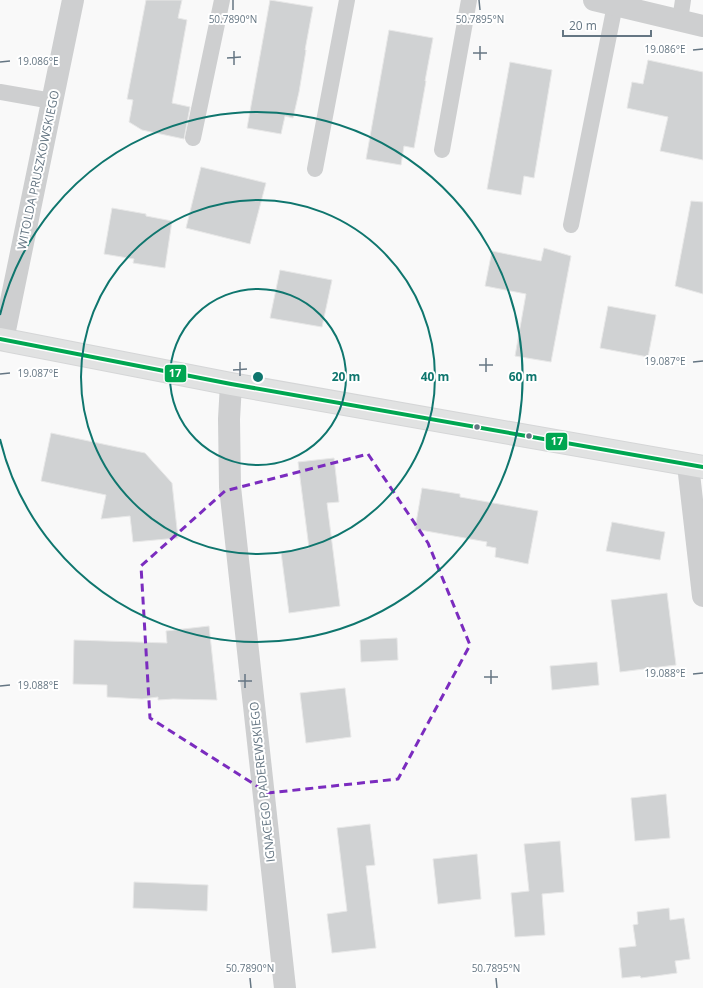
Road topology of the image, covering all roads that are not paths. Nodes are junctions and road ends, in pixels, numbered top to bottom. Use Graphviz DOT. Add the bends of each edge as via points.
graph roads {
  1 [pos="73,0"];
  2 [pos="222,0"];
  3 [pos="348,0"];
  4 [pos="469,0"];
  5 [pos="594,0"];
  6 [pos="615,5"];
  7 [pos="681,10"];
  8 [pos="703,26"];
  9 [pos="0,92"];
  10 [pos="52,101"];
  11 [pos="193,138"];
  12 [pos="442,150"];
  13 [pos="314,169"];
  14 [pos="571,225"];
  15 [pos="2,339"];
  16 [pos="231,384"];
  17 [pos="696,466"];
  18 [pos="703,596"];
  19 [pos="285,988"];
  1 -- 10 [label="street, WITOLDA PRUSZKOWSKIEGO"];
  2 -- 11 [label="lane"];
  3 -- 13 [label="lane"];
  4 -- 12 [label="lane"];
  5 -- 6 [label="street"];
  6 -- 7 [label="street"];
  6 -- 14 [label="lane"];
  7 -- 8 [label="street"];
  9 -- 10 [label="lane"];
  10 -- 15 [label="street, WITOLDA PRUSZKOWSKIEGO"];
  15 -- 16 [label="street"];
  16 -- 17 [label="street"];
  16 -- 19 [label="street, IGNACEGO PADEREWSKIEGO" via="230,487"];
  17 -- 18 [label="street"];
}
